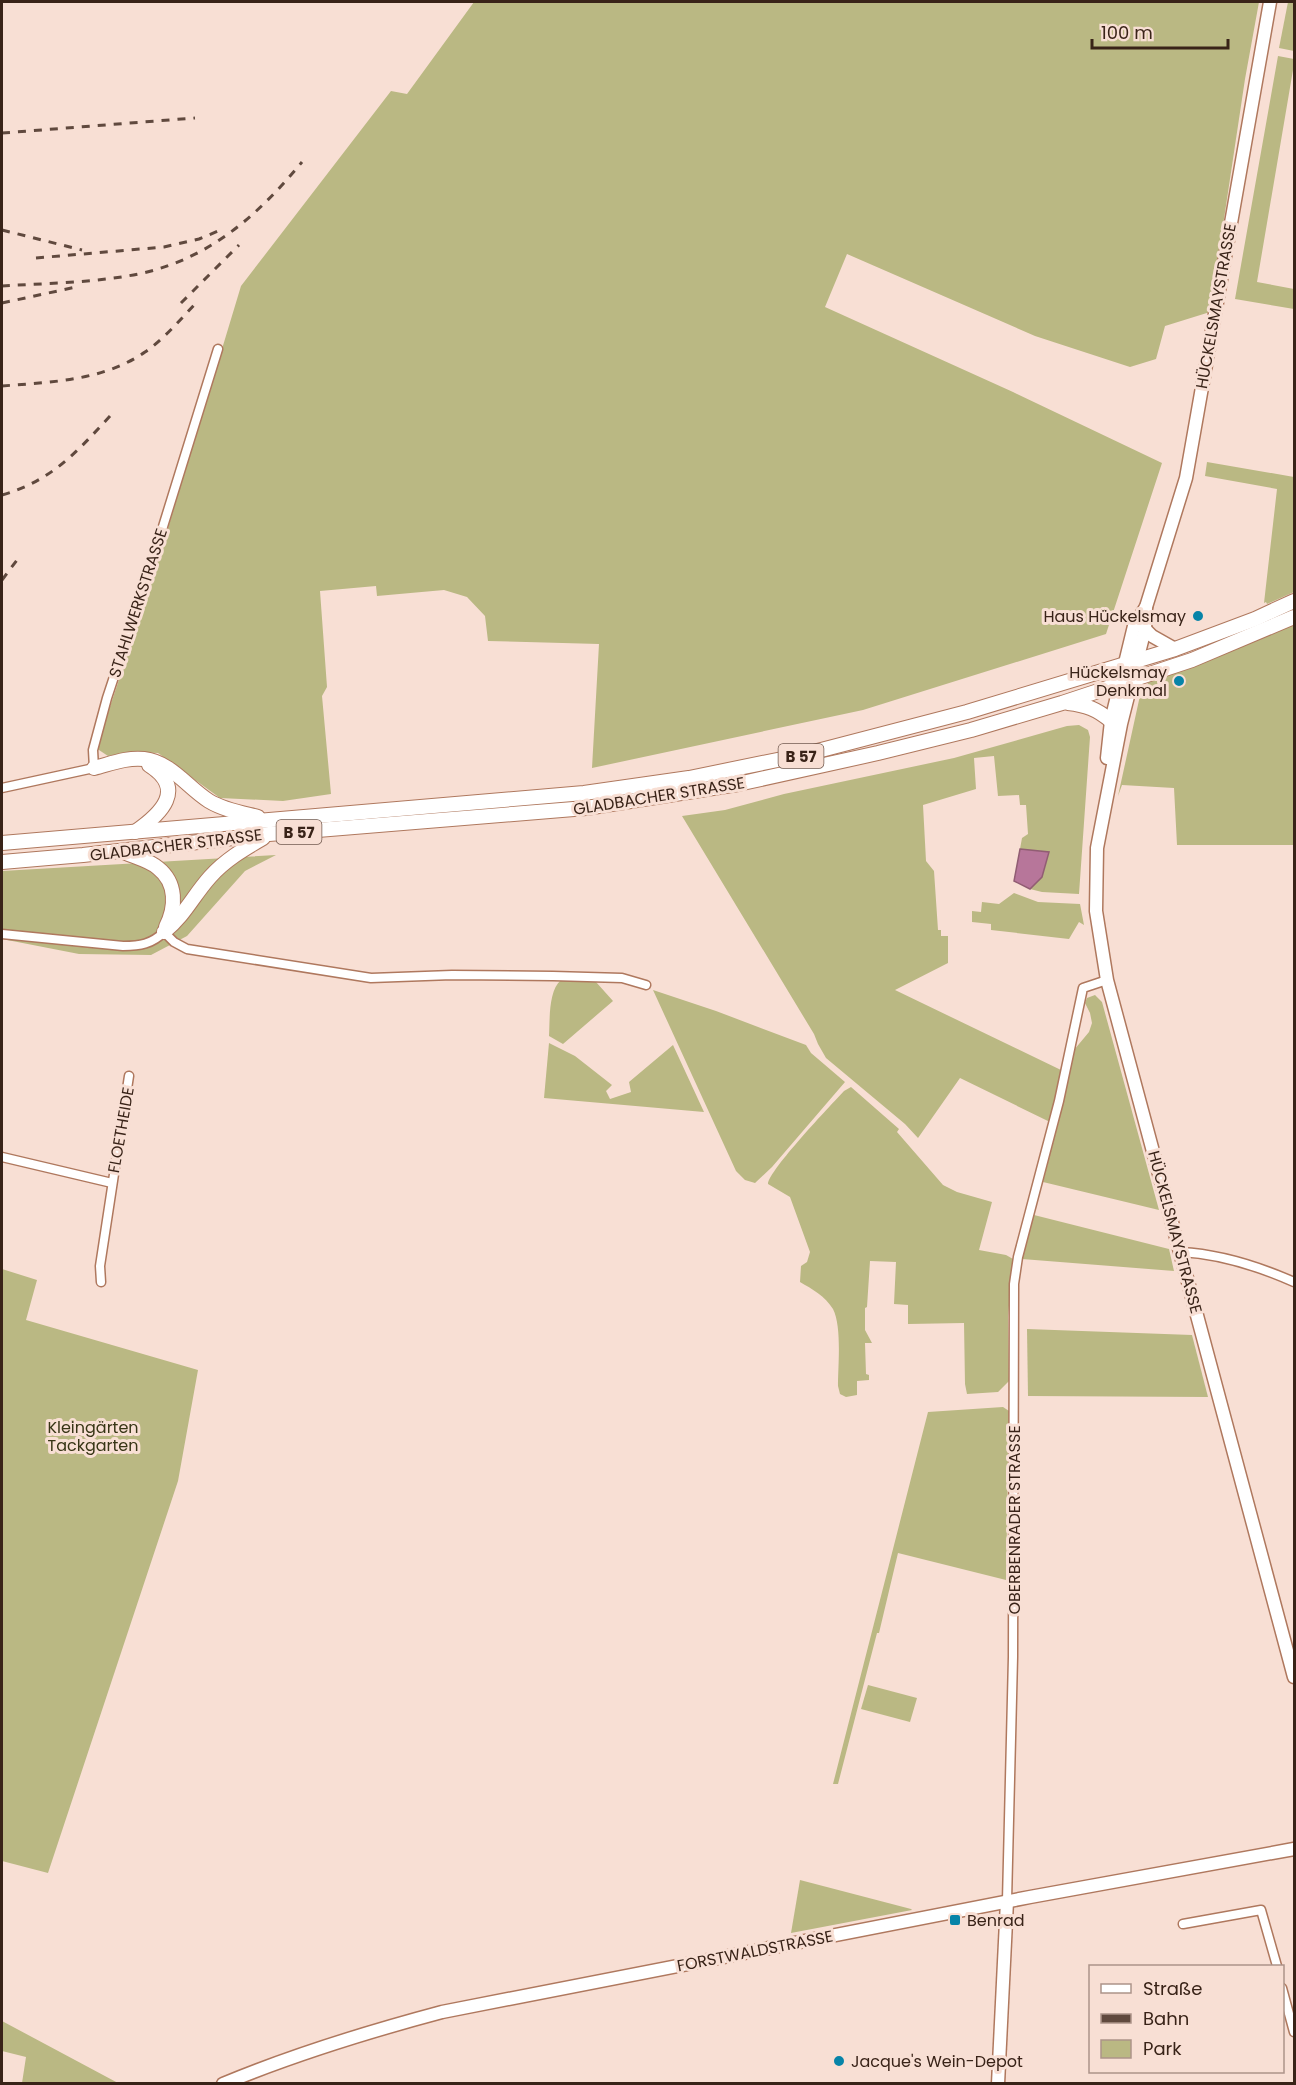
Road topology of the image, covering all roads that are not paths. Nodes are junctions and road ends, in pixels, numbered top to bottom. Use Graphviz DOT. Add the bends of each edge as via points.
graph roads {
  1 [pos="1270,2"];
  2 [pos="218,349"];
  3 [pos="1294,601"];
  4 [pos="1146,607"];
  5 [pos="1294,617"];
  6 [pos="1145,629"];
  7 [pos="1175,649"];
  8 [pos="1131,662"];
  9 [pos="1126,682"];
  10 [pos="1062,702"];
  11 [pos="1111,721"];
  12 [pos="136,759"];
  13 [pos="94,768"];
  14 [pos="1108,783"];
  15 [pos="2,788"];
  16 [pos="268,819"];
  17 [pos="134,833"];
  18 [pos="269,834"];
  19 [pos="2,843"];
  20 [pos="122,851"];
  21 [pos="2,862"];
  22 [pos="164,932"];
  23 [pos="2,934"];
  24 [pos="1107,980"];
  25 [pos="646,986"];
  26 [pos="129,1076"];
  27 [pos="2,1157"];
  28 [pos="112,1183"];
  29 [pos="1181,1252"];
  30 [pos="101,1282"];
  31 [pos="1294,1282"];
  32 [pos="1294,1677"];
  33 [pos="1294,1849"];
  34 [pos="1007,1901"];
  35 [pos="1183,1924"];
  36 [pos="1277,1965"];
  37 [pos="1291,2002"];
  38 [pos="1294,2032"];
  39 [pos="223,2084"];
  40 [pos="998,2084"];
  1 -- 4 [label="main road, HÜCKELSMAYSTRASSE" via="1186,478"];
  2 -- 13 [label="street, STAHLWERKSTRASSE" via="107,698 93,750"];
  3 -- 7 [label="main road, GLADBACHER STRASSE / B 57"];
  4 -- 6 [label="main road, HÜCKELSMAYSTRASSE"];
  4 -- 8 [label="main road, HÜCKELSMAYSTRASSE" via="1134,627"];
  5 -- 9 [label="main road, GLADBACHER STRASSE / B 57" via="1192,660"];
  6 -- 7 [label="main road"];
  6 -- 8 [label="main road, HÜCKELSMAYSTRASSE"];
  7 -- 8 [label="main road, GLADBACHER STRASSE / B 57"];
  8 -- 9 [label="main road, HÜCKELSMAYSTRASSE"];
  8 -- 16 [label="main road, GLADBACHER STRASSE / B 57" via="875,737 689,778 584,793"];
  9 -- 10 [label="main road, GLADBACHER STRASSE / B 57"];
  9 -- 11 [label="main road, HÜCKELSMAYSTRASSE"];
  9 -- 14 [label="main road, HÜCKELSMAYSTRASSE"];
  10 -- 11 [label="main road" via="1087,705"];
  10 -- 18 [label="main road, GLADBACHER STRASSE / B 57" via="878,753 691,792 513,816"];
  11 -- 14 [label="main road, HÜCKELSMAYSTRASSE"];
  12 -- 13 [label="main road"];
  12 -- 16 [label="main road" via="171,770 212,803"];
  12 -- 17 [label="main road" via="161,774 167,797 162,810"];
  13 -- 15 [label="street"];
  14 -- 24 [label="main road, HÜCKELSMAYSTRASSE" via="1095,867 1096,911"];
  16 -- 17 [label="main road, GLADBACHER STRASSE / B 57"];
  17 -- 19 [label="main road, GLADBACHER STRASSE / B 57"];
  18 -- 20 [label="main road, GLADBACHER STRASSE / B 57"];
  18 -- 22 [label="main road" via="222,864 178,921"];
  20 -- 21 [label="main road, GLADBACHER STRASSE / B 57"];
  20 -- 22 [label="main road" via="157,866 168,878 173,913"];
  22 -- 23 [label="street" via="155,941 139,946"];
  22 -- 25 [label="street" via="187,949 372,978 574,976 622,978"];
  24 -- 29 [label="main road, HÜCKELSMAYSTRASSE"];
  24 -- 34 [label="street, OBERBENRADER STRASSE" via="1083,988 1014,1284 1013,1657"];
  26 -- 28 [label="street, FLOETHEIDE"];
  27 -- 28 [label="street, FLOETHEIDE"];
  28 -- 30 [label="street, FLOETHEIDE"];
  29 -- 31 [label="street" via="1269,1271"];
  29 -- 32 [label="main road, HÜCKELSMAYSTRASSE"];
  33 -- 34 [label="main road, FORSTWALDSTRASSE"];
  34 -- 39 [label="main road, FORSTWALDSTRASSE" via="442,2012 292,2056"];
  34 -- 40 [label="main road, OBERBENRADER STRASSE"];
  35 -- 36 [label="street" via="1261,1910"];
  37 -- 38 [label="street"];
}
